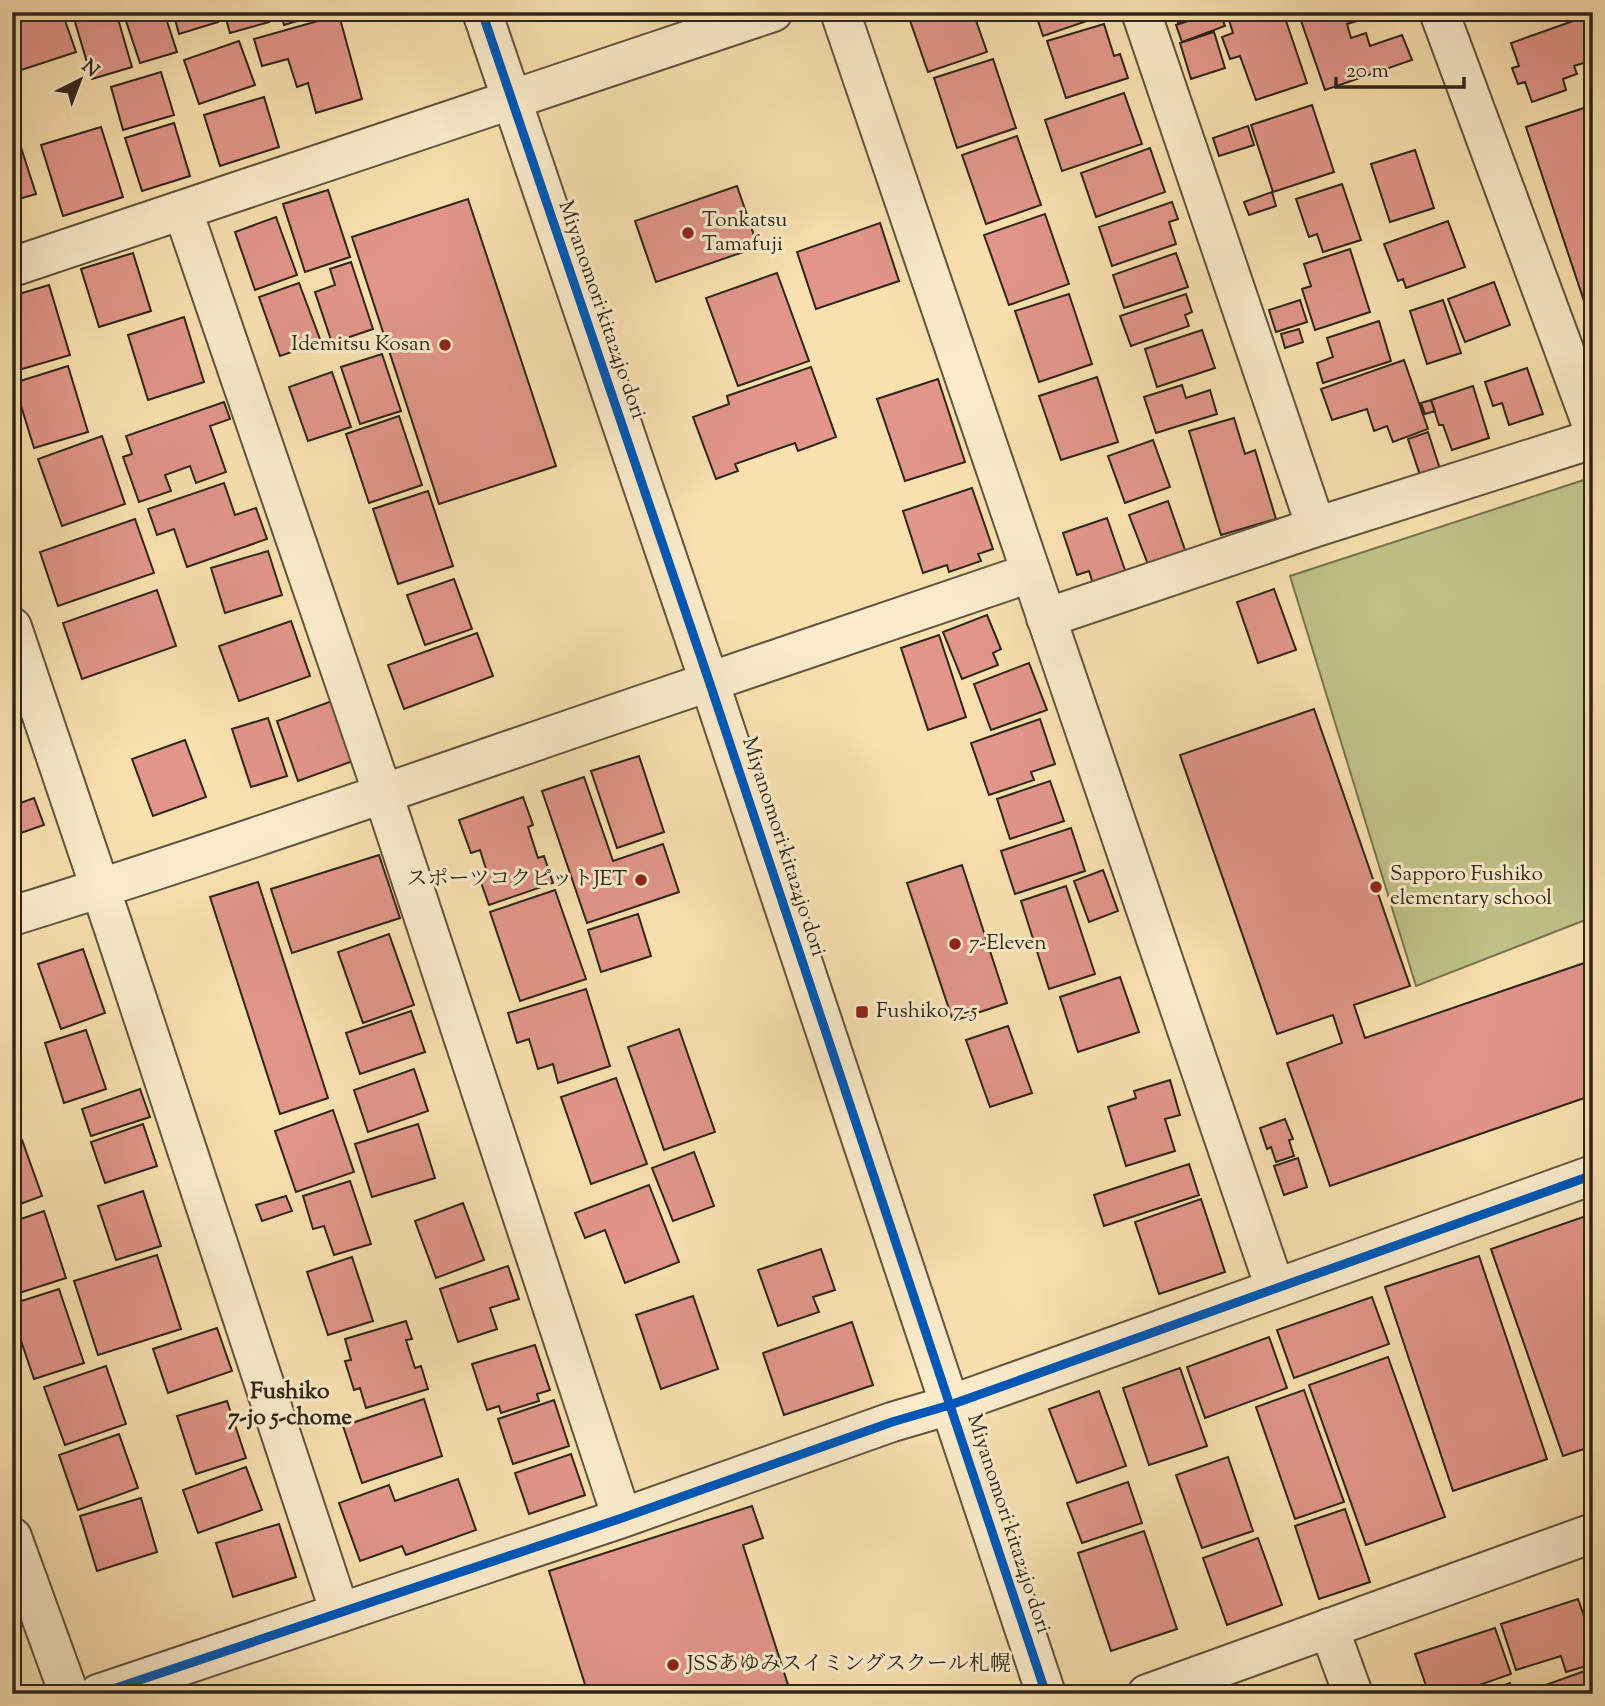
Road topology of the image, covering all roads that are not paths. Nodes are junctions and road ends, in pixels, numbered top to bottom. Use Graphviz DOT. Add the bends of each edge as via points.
graph roads {
  1 [pos="482,12"];
  2 [pos="773,12"];
  3 [pos="840,12"];
  4 [pos="1141,12"];
  5 [pos="1439,12"];
  6 [pos="511,99"];
  7 [pos="183,211"];
  8 [pos="12,267"];
  9 [pos="1593,428"];
  10 [pos="1593,439"];
  11 [pos="1316,527"];
  12 [pos="1030,573"];
  13 [pos="1046,618"];
  14 [pos="12,627"];
  15 [pos="709,681"];
  16 [pos="383,794"];
  17 [pos="101,889"];
  18 [pos="12,916"];
  19 [pos="1593,1175"];
  20 [pos="1275,1288"];
  21 [pos="950,1405"];
  22 [pos="622,1518"];
  23 [pos="1593,1533"];
  24 [pos="12,1537"];
  25 [pos="340,1613"];
  26 [pos="1329,1628"];
  27 [pos="69,1694"];
  28 [pos="98,1694"];
  29 [pos="1046,1694"];
  30 [pos="1147,1694"];
  31 [pos="1353,1694"];
  1 -- 6 [label="street, Miyanomori kita24jo dori"];
  2 -- 6 [label="street"];
  3 -- 12 [label="street"];
  4 -- 11 [label="street"];
  5 -- 9 [label="street"];
  6 -- 7 [label="street"];
  6 -- 15 [label="street, Miyanomori kita24jo dori"];
  7 -- 8 [label="street"];
  7 -- 16 [label="street"];
  10 -- 11 [label="street"];
  11 -- 13 [label="street"];
  12 -- 13 [label="street"];
  12 -- 15 [label="street"];
  13 -- 20 [label="street"];
  14 -- 17 [label="street"];
  15 -- 16 [label="street"];
  15 -- 21 [label="street, Miyanomori kita24jo dori"];
  16 -- 17 [label="street"];
  16 -- 22 [label="street"];
  17 -- 18 [label="street"];
  17 -- 25 [label="street"];
  19 -- 20 [label="street"];
  20 -- 21 [label="street"];
  21 -- 22 [label="street"];
  21 -- 29 [label="street, Miyanomori kita24jo dori"];
  22 -- 25 [label="street"];
  23 -- 26 [label="street"];
  24 -- 27 [label="street"];
  25 -- 28 [label="street"];
  26 -- 30 [label="street"];
  26 -- 31 [label="street"];
}
